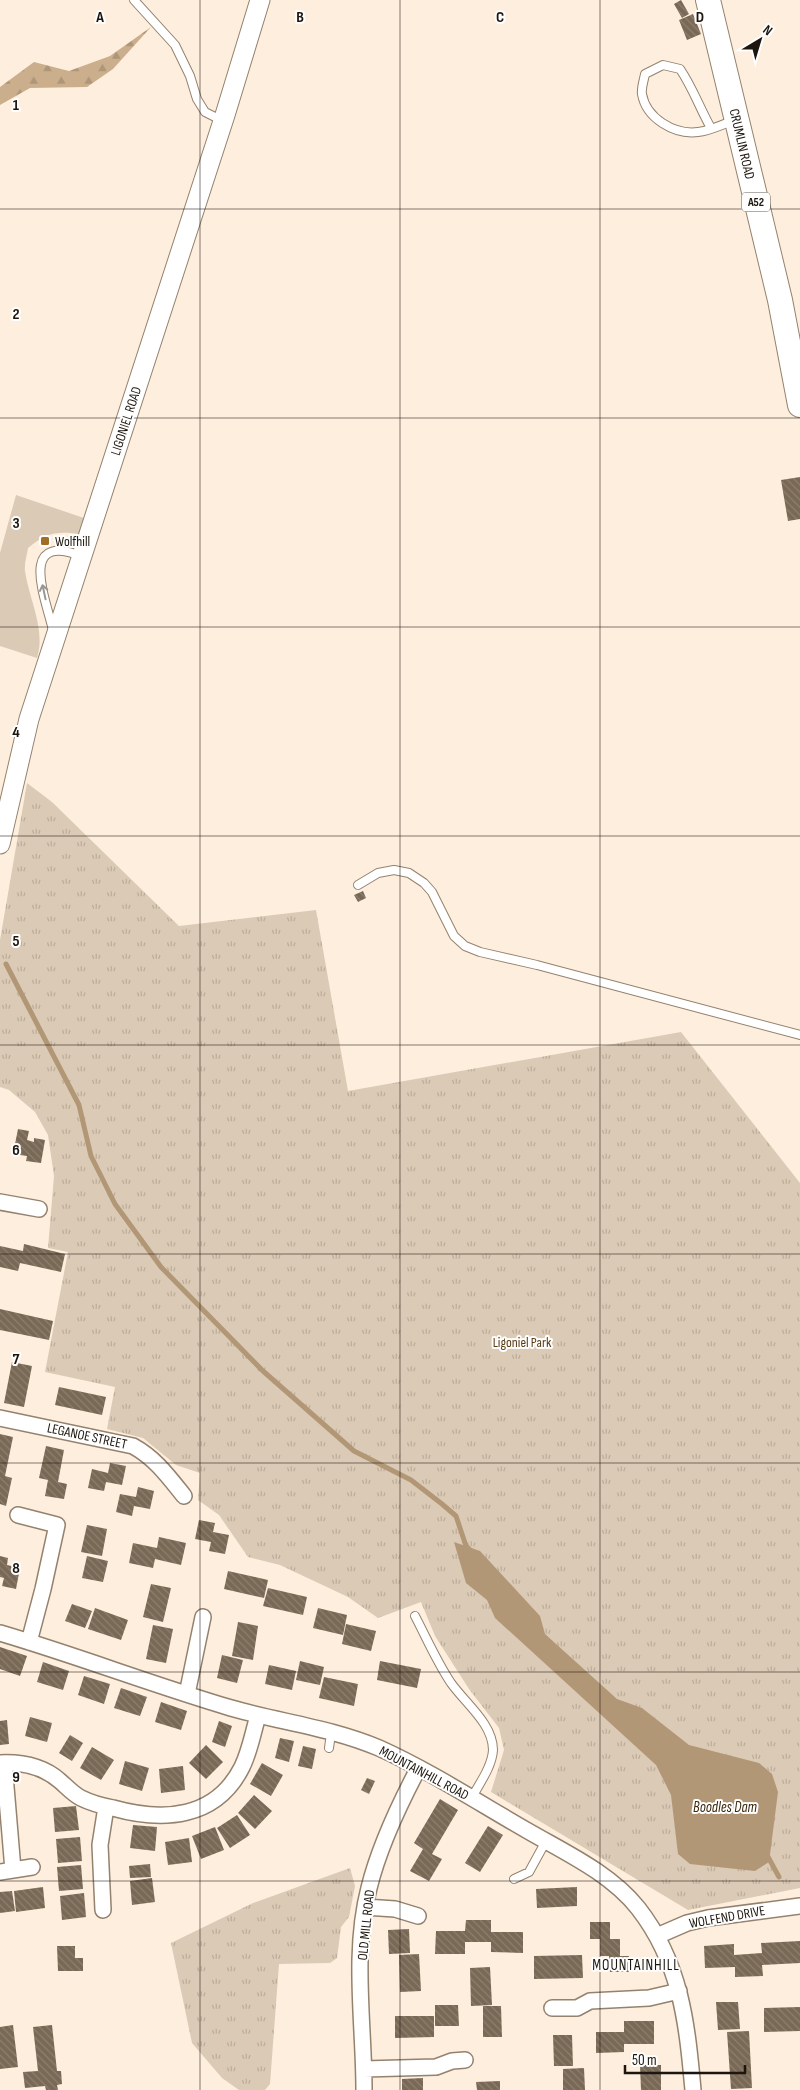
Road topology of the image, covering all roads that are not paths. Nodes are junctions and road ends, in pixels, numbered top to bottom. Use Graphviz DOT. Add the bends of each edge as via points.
graph roads {
  1 [pos="134,0"];
  2 [pos="260,0"];
  3 [pos="708,0"];
  4 [pos="737,120"];
  5 [pos="223,121"];
  6 [pos="711,128"];
  7 [pos="800,405"];
  8 [pos="83,556"];
  9 [pos="55,639"];
  10 [pos="0,844"];
  11 [pos="358,885"];
  12 [pos="800,1035"];
  13 [pos="0,1202"];
  14 [pos="39,1210"];
  15 [pos="0,1418"];
  16 [pos="184,1496"];
  17 [pos="18,1515"];
  18 [pos="415,1616"];
  19 [pos="203,1617"];
  20 [pos="0,1633"];
  21 [pos="29,1642"];
  22 [pos="187,1694"];
  23 [pos="258,1716"];
  24 [pos="2,1763"];
  25 [pos="418,1769"];
  26 [pos="471,1799"];
  27 [pos="106,1807"];
  28 [pos="546,1841"];
  29 [pos="32,1868"];
  30 [pos="6,1871"];
  31 [pos="514,1879"];
  32 [pos="800,1906"];
  33 [pos="365,1907"];
  34 [pos="103,1910"];
  35 [pos="418,1916"];
  36 [pos="657,1936"];
  37 [pos="680,1991"];
  38 [pos="552,2008"];
  39 [pos="465,2060"];
  40 [pos="364,2069"];
  41 [pos="364,2090"];
  42 [pos="693,2090"];
  1 -- 5 [label="lane" via="175,44 205,112"];
  2 -- 5 [label="street, LIGONIEL ROAD"];
  3 -- 4 [label="main road, CRUMLIN ROAD / A52"];
  4 -- 6 [label="lane"];
  4 -- 7 [label="main road, CRUMLIN ROAD / A52" via="780,300"];
  5 -- 8 [label="street, LIGONIEL ROAD"];
  6 -- 6 [label="lane" via="697,132 678,131 661,123 648,110 641,93 645,74 663,65 680,70"];
  8 -- 9 [label="street, LIGONIEL ROAD"];
  9 -- 8 [label="lane, one-way" via="41,563 50,551 57,549"];
  9 -- 10 [label="street, LIGONIEL ROAD" via="29,719"];
  11 -- 12 [label="lane" via="378,873 394,870 409,873 432,892 454,936 465,946"];
  13 -- 14 [label="street"];
  15 -- 16 [label="street, LEGANOE STREET" via="133,1446 158,1463"];
  17 -- 21 [label="street" via="57,1525"];
  18 -- 26 [label="lane" via="431,1651 492,1738 493,1752 488,1767"];
  19 -- 22 [label="street"];
  20 -- 21 [label="street, MOUNTAINHILL ROAD"];
  21 -- 22 [label="street, MOUNTAINHILL ROAD"];
  22 -- 23 [label="street, MOUNTAINHILL ROAD"];
  23 -- 25 [label="street, MOUNTAINHILL ROAD" via="330,1741 356,1740"];
  23 -- 27 [label="street" via="242,1767 230,1784 208,1804 181,1815 164,1817"];
  24 -- 27 [label="street" via="33,1766 48,1772 80,1798"];
  24 -- 30 [label="street"];
  25 -- 26 [label="street, MOUNTAINHILL ROAD"];
  25 -- 33 [label="street, OLD MILL ROAD" via="378,1857"];
  26 -- 28 [label="street, MOUNTAINHILL ROAD"];
  27 -- 34 [label="street" via="100,1845"];
  28 -- 31 [label="lane" via="529,1872"];
  28 -- 36 [label="street, MOUNTAINHILL ROAD" via="621,1890"];
  29 -- 30 [label="street"];
  32 -- 36 [label="street, WOLFEND DRIVE" via="708,1918"];
  33 -- 35 [label="street" via="395,1909"];
  33 -- 40 [label="street, OLD MILL ROAD" via="361,1966"];
  36 -- 37 [label="street, MOUNTAINHILL ROAD"];
  37 -- 38 [label="street" via="649,1998 590,2001 577,2008"];
  37 -- 42 [label="street, MOUNTAINHILL ROAD"];
  39 -- 40 [label="street" via="436,2067"];
  40 -- 41 [label="street, OLD MILL ROAD"];
}
